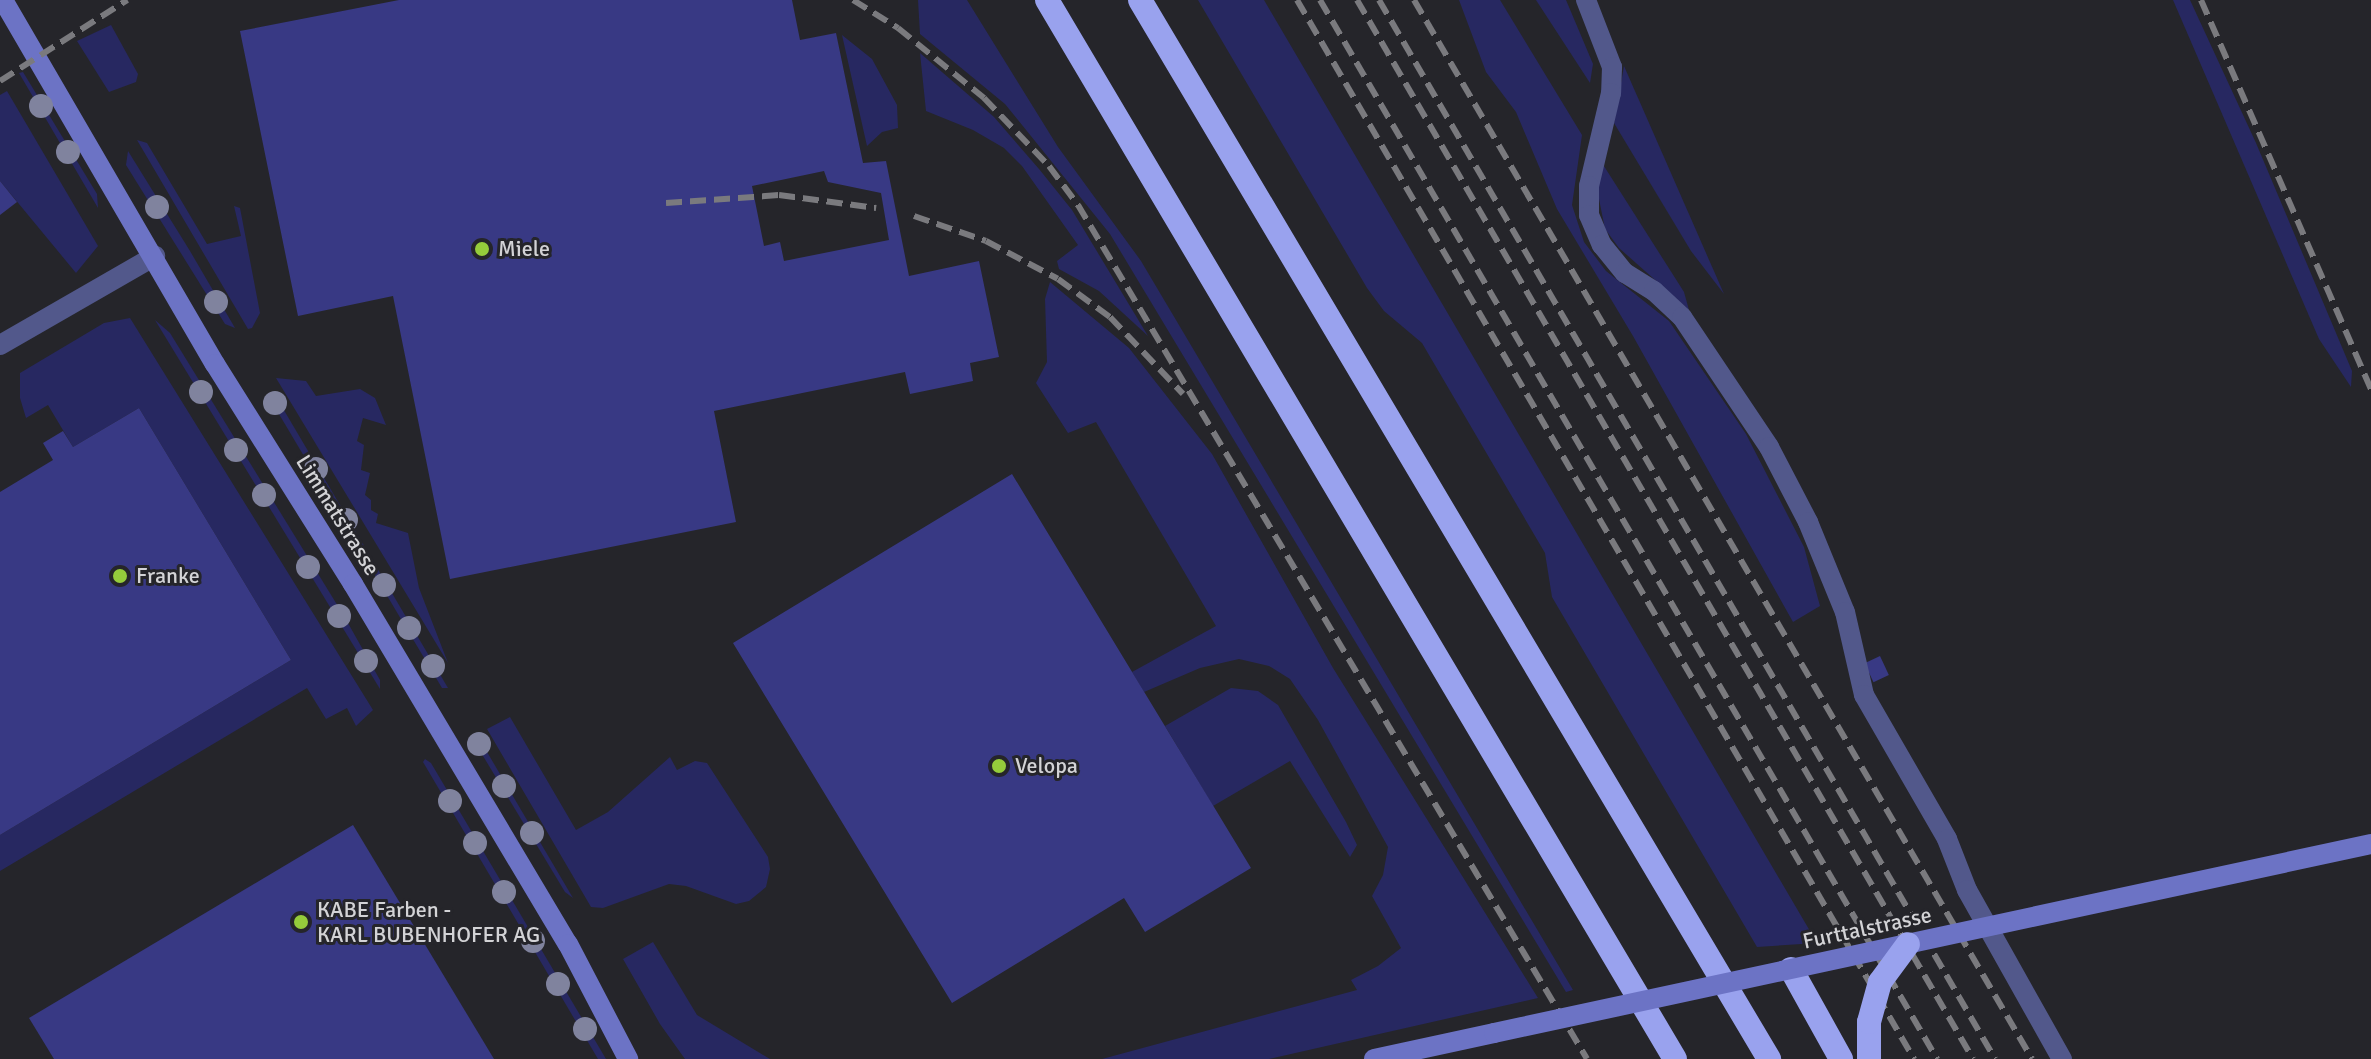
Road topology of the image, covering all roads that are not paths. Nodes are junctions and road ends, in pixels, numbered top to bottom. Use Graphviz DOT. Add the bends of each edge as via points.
graph roads {
  1 [pos="3,0"];
  2 [pos="1047,0"];
  3 [pos="1140,0"];
  4 [pos="1586,0"];
  5 [pos="155,256"];
  6 [pos="0,345"];
  7 [pos="2371,844"];
  8 [pos="1908,944"];
  9 [pos="1791,969"];
  10 [pos="628,1059"];
  11 [pos="1374,1059"];
  12 [pos="1675,1059"];
  13 [pos="1769,1059"];
  14 [pos="1841,1059"];
  15 [pos="1869,1059"];
  16 [pos="2062,1059"];
  1 -- 5 [label="main road, Limmatstrasse"];
  2 -- 12 [label="highway"];
  3 -- 13 [label="highway"];
  4 -- 16 [label="street" via="1612,67 1589,186 1589,215 1602,245 1625,273 1682,317 1769,447 1808,522 1845,612 1864,695 1947,839 1967,890"];
  5 -- 6 [label="street"];
  5 -- 10 [label="main road, Limmatstrasse" via="215,364 568,944"];
  7 -- 8 [label="main road, Furttalstrasse, bridge"];
  8 -- 9 [label="main road, Furttalstrasse, bridge"];
  8 -- 15 [label="highway, bridge" via="1880,982 1869,1022"];
  9 -- 11 [label="main road, Furttalstrasse, bridge"];
  9 -- 14 [label="highway"];
}
